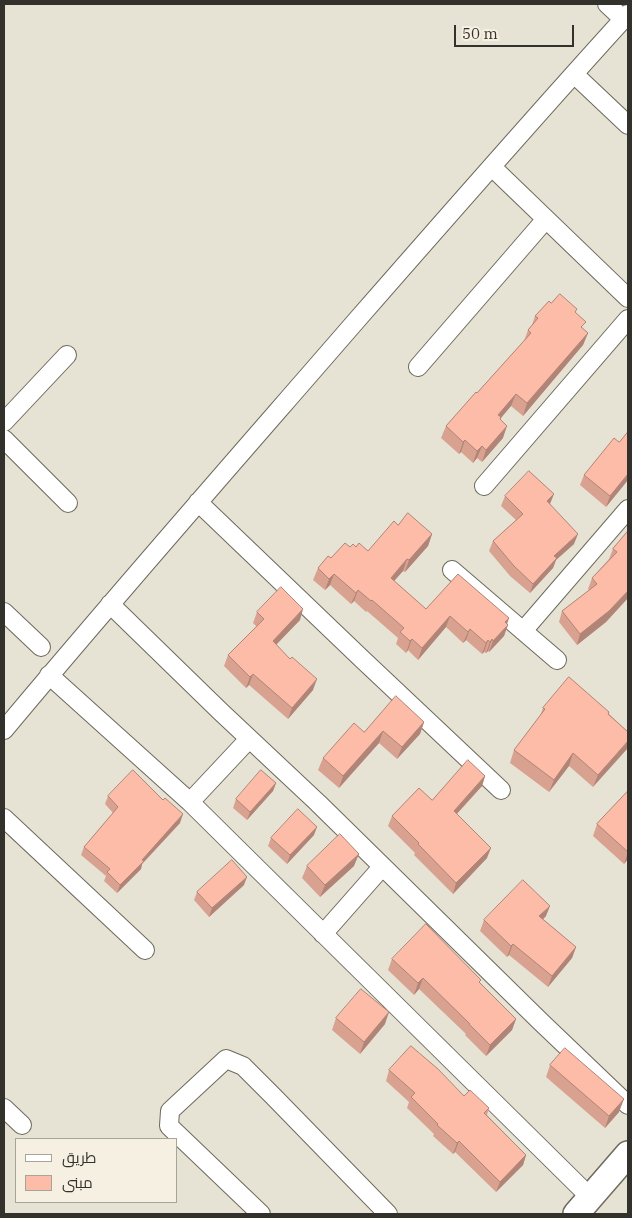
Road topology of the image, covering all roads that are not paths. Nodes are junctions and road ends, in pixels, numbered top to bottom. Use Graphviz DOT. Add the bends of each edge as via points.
graph roads {
  1 [pos="607,4"];
  2 [pos="626,16"];
  3 [pos="574,74"];
  4 [pos="628,125"];
  5 [pos="492,167"];
  6 [pos="546,219"];
  7 [pos="628,298"];
  8 [pos="628,319"];
  9 [pos="67,355"];
  10 [pos="418,367"];
  11 [pos="4,422"];
  12 [pos="4,439"];
  13 [pos="484,486"];
  14 [pos="198,502"];
  15 [pos="68,503"];
  16 [pos="628,510"];
  17 [pos="452,570"];
  18 [pos="110,604"];
  19 [pos="4,612"];
  20 [pos="523,631"];
  21 [pos="41,648"];
  22 [pos="557,660"];
  23 [pos="50,675"];
  24 [pos="4,730"];
  25 [pos="249,739"];
  26 [pos="502,790"];
  27 [pos="190,802"];
  28 [pos="4,818"];
  29 [pos="382,867"];
  30 [pos="323,934"];
  31 [pos="145,950"];
  32 [pos="628,1105"];
  33 [pos="4,1108"];
  34 [pos="22,1125"];
  35 [pos="628,1154"];
  36 [pos="628,1181"];
  37 [pos="589,1209"];
  38 [pos="261,1214"];
  39 [pos="388,1214"];
  1 -- 2 [label="street"];
  2 -- 3 [label="street"];
  3 -- 4 [label="street"];
  3 -- 5 [label="street"];
  5 -- 6 [label="street"];
  5 -- 14 [label="street"];
  6 -- 7 [label="street"];
  6 -- 10 [label="street"];
  8 -- 13 [label="street"];
  9 -- 11 [label="street"];
  12 -- 15 [label="street"];
  14 -- 18 [label="street"];
  14 -- 26 [label="street"];
  16 -- 20 [label="street"];
  17 -- 20 [label="street"];
  18 -- 23 [label="street"];
  18 -- 25 [label="street"];
  19 -- 21 [label="street"];
  20 -- 22 [label="street"];
  23 -- 24 [label="street"];
  23 -- 27 [label="street"];
  25 -- 27 [label="street"];
  25 -- 29 [label="street"];
  27 -- 30 [label="street"];
  28 -- 31 [label="street"];
  29 -- 30 [label="street"];
  29 -- 32 [label="street"];
  30 -- 37 [label="street"];
  33 -- 34 [label="street"];
  35 -- 37 [label="main road"];
  36 -- 37 [label="main road"];
  38 -- 39 [label="street" via="170,1126 170,1111 226,1059 243,1066"];
}
